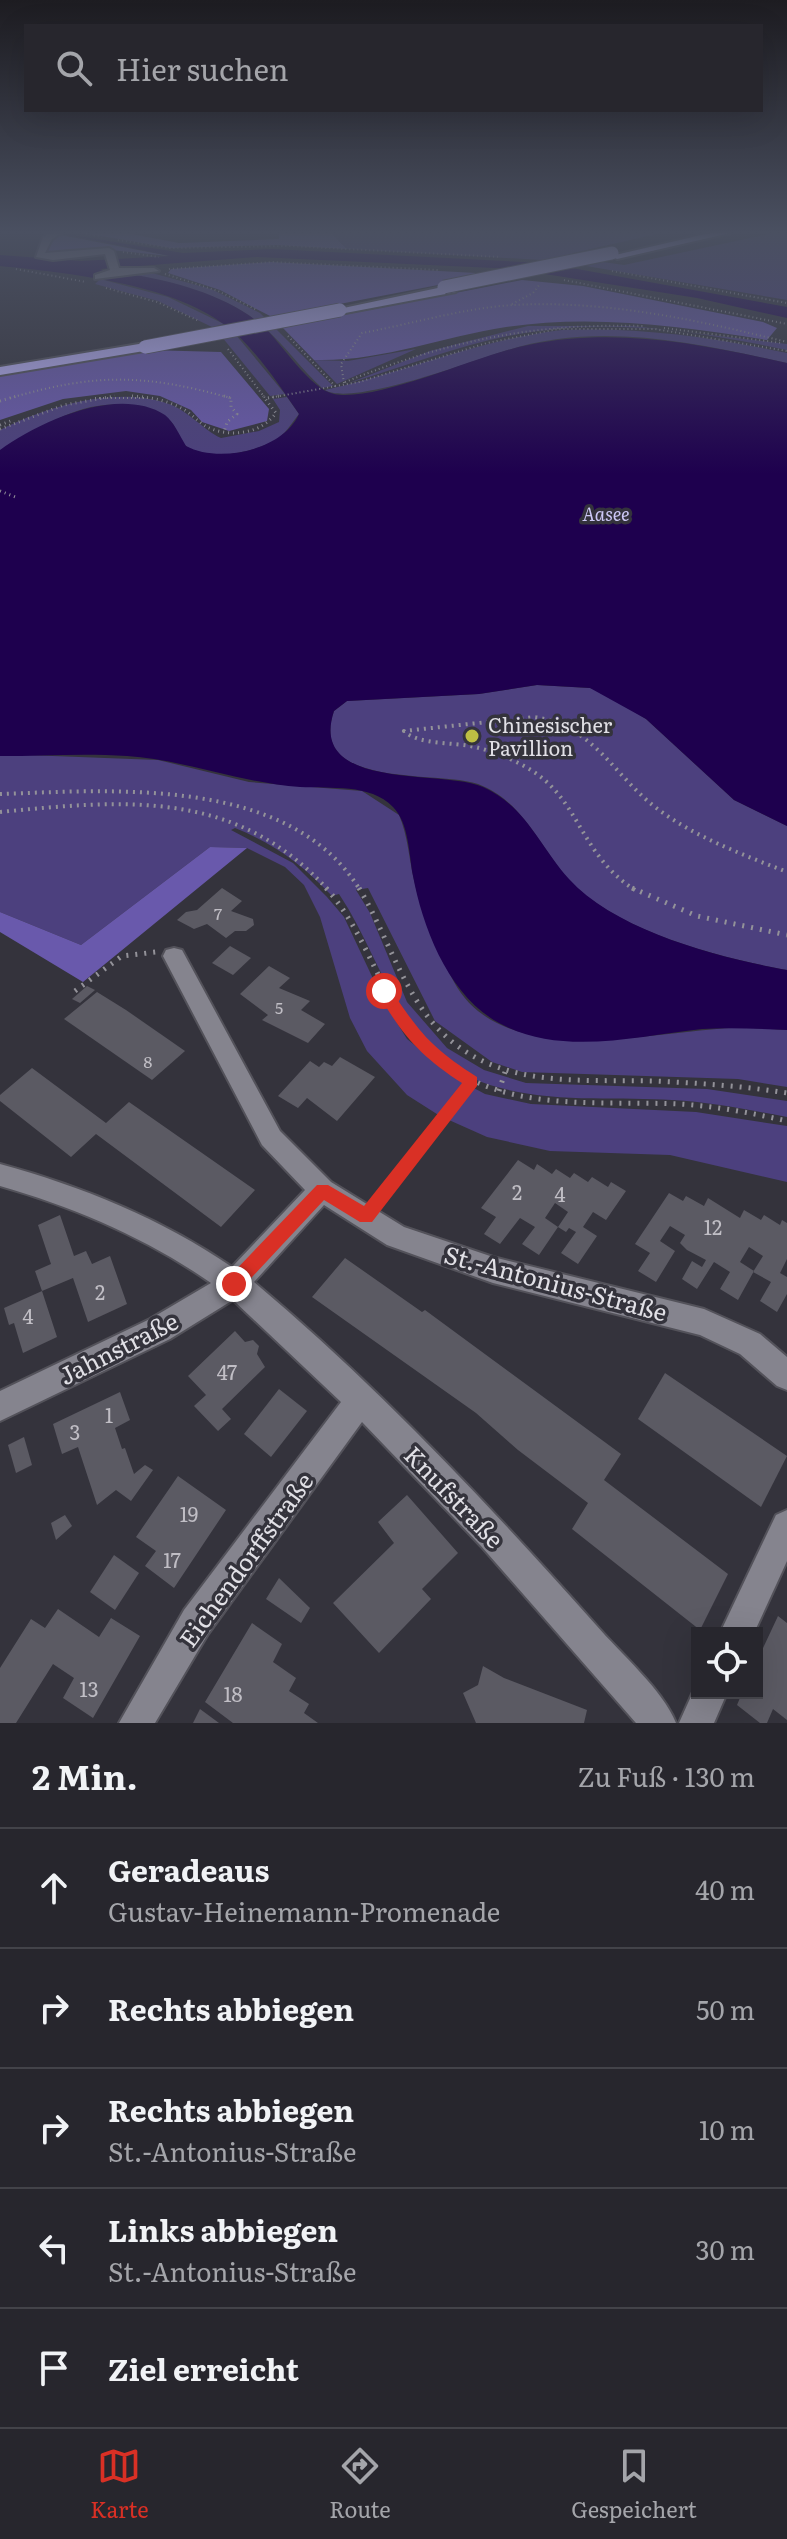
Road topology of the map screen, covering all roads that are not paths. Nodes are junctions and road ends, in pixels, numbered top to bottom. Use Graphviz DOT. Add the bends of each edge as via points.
graph roads {
  1 [pos="314,313"];
  2 [pos="0,369"];
  3 [pos="174,956"];
  4 [pos="0,1175"];
  5 [pos="322,1190"];
  6 [pos="234,1284"];
  7 [pos="787,1376"];
  8 [pos="361,1399"];
  9 [pos="0,1406"];
  10 [pos="787,1526"];
  11 [pos="740,1627"];
  12 [pos="707,1699"];
  13 [pos="136,1723"];
  14 [pos="659,1723"];
  15 [pos="696,1723"];
  1 -- 2 [label="highway, bridge"];
  3 -- 5 [label="street, St.-Antonius-Straße" via="271,1138"];
  4 -- 6 [label="street, Knufstraße" via="97,1209"];
  5 -- 6 [label="street"];
  5 -- 7 [label="street, St.-Antonius-Straße" via="396,1236 493,1270 704,1322 750,1344"];
  6 -- 8 [label="street, Knufstraße"];
  6 -- 9 [label="street, Jahnstraße" via="160,1329"];
  8 -- 13 [label="street, Eichendorffstraße" via="196,1622"];
  8 -- 14 [label="street, Knufstraße" via="526,1570"];
  10 -- 11 [label="street"];
  12 -- 15 [label="street"];
}
